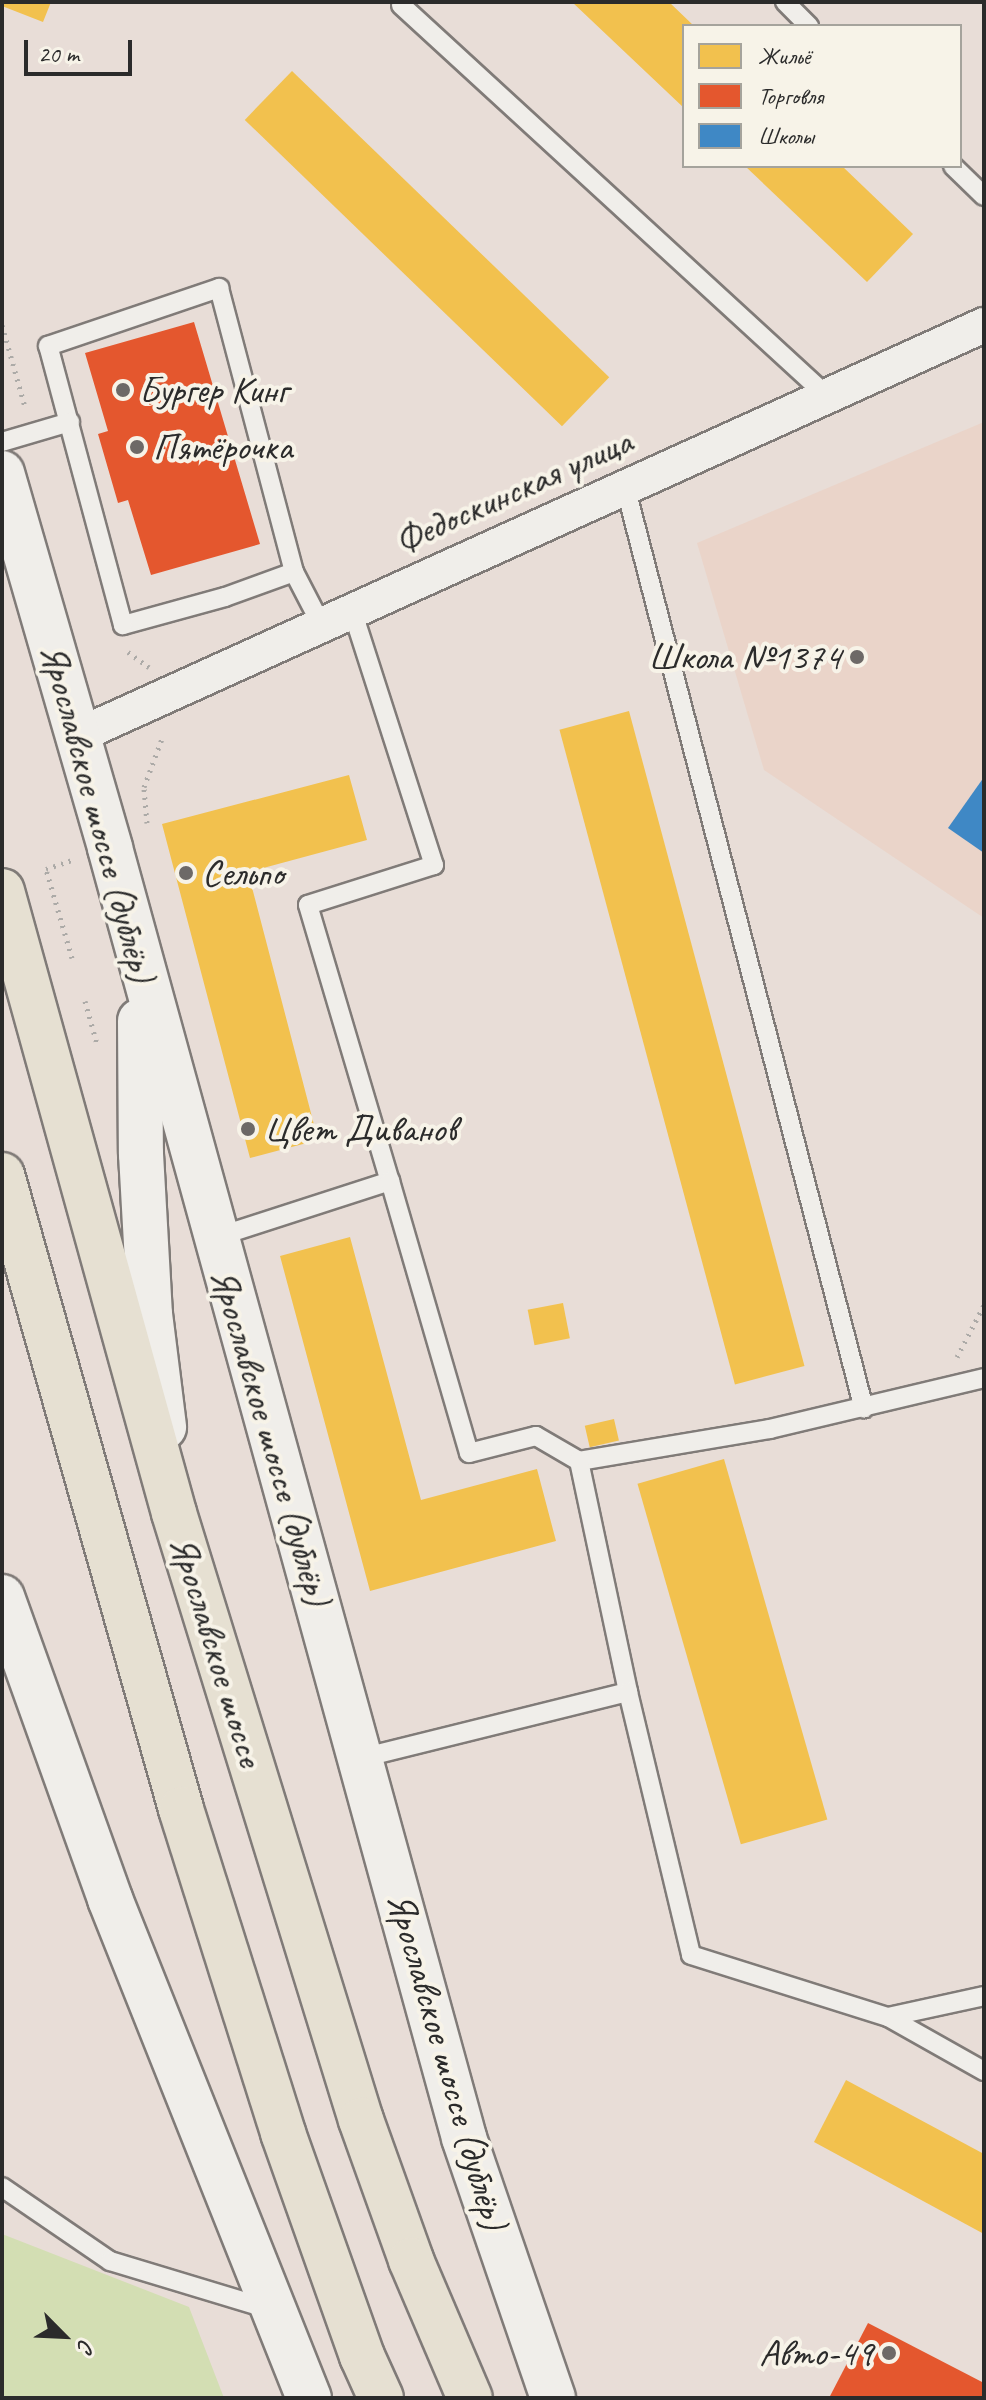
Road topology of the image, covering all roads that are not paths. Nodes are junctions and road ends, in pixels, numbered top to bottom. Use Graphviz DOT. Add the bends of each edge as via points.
graph roads {
  1 [pos="785,2"];
  2 [pos="401,5"];
  3 [pos="807,24"];
  4 [pos="955,168"];
  5 [pos="984,196"];
  6 [pos="984,325"];
  7 [pos="826,395"];
  8 [pos="70,422"];
  9 [pos="2,442"];
  10 [pos="2,473"];
  11 [pos="625,486"];
  12 [pos="294,572"];
  13 [pos="352,610"];
  14 [pos="321,624"];
  15 [pos="79,735"];
  16 [pos="2,891"];
  17 [pos="140,962"];
  18 [pos="2,1175"];
  19 [pos="390,1181"];
  20 [pos="216,1237"];
  21 [pos="984,1378"];
  22 [pos="864,1409"];
  23 [pos="579,1461"];
  24 [pos="174,1513"];
  25 [pos="2,1597"];
  26 [pos="628,1692"];
  27 [pos="361,1758"];
  28 [pos="984,1996"];
  29 [pos="888,2017"];
  30 [pos="984,2071"];
  31 [pos="2,2187"];
  32 [pos="271,2310"];
  33 [pos="309,2398"];
  34 [pos="381,2398"];
  35 [pos="470,2398"];
  36 [pos="553,2398"];
  1 -- 3 [label="lane"];
  2 -- 7 [label="lane"];
  4 -- 5 [label="lane"];
  6 -- 7 [label="street, Федоскинская улица"];
  7 -- 11 [label="street, Федоскинская улица"];
  8 -- 9 [label="lane"];
  8 -- 12 [label="lane" via="123,625"];
  8 -- 12 [label="lane" via="48,346 219,288"];
  10 -- 15 [label="street, Ярославское шоссе (дублёр)"];
  11 -- 13 [label="street, Федоскинская улица"];
  11 -- 22 [label="lane"];
  12 -- 14 [label="lane"];
  13 -- 14 [label="street, Федоскинская улица"];
  13 -- 19 [label="lane" via="434,865 308,905"];
  14 -- 15 [label="street, Федоскинская улица"];
  15 -- 17 [label="street, Ярославское шоссе (дублёр)"];
  16 -- 24 [label="main road, Ярославское шоссе"];
  17 -- 20 [label="street, Ярославское шоссе (дублёр)"];
  17 -- 24 [label="street" via="141,1154 150,1314"];
  18 -- 34 [label="main road, Ярославское шоссе" via="181,1809 283,2133"];
  19 -- 20 [label="lane"];
  19 -- 23 [label="lane" via="469,1453 536,1436"];
  20 -- 27 [label="street, Ярославское шоссе (дублёр)"];
  21 -- 22 [label="lane"];
  22 -- 23 [label="lane"];
  23 -- 26 [label="lane"];
  24 -- 35 [label="main road, Ярославское шоссе" via="361,2120 411,2260"];
  25 -- 32 [label="street" via="110,1899"];
  26 -- 27 [label="lane"];
  26 -- 29 [label="lane" via="691,1955"];
  27 -- 36 [label="street, Ярославское шоссе (дублёр)" via="464,2138"];
  28 -- 29 [label="lane"];
  29 -- 30 [label="lane"];
  31 -- 32 [label="lane" via="110,2261"];
  32 -- 33 [label="street"];
}
